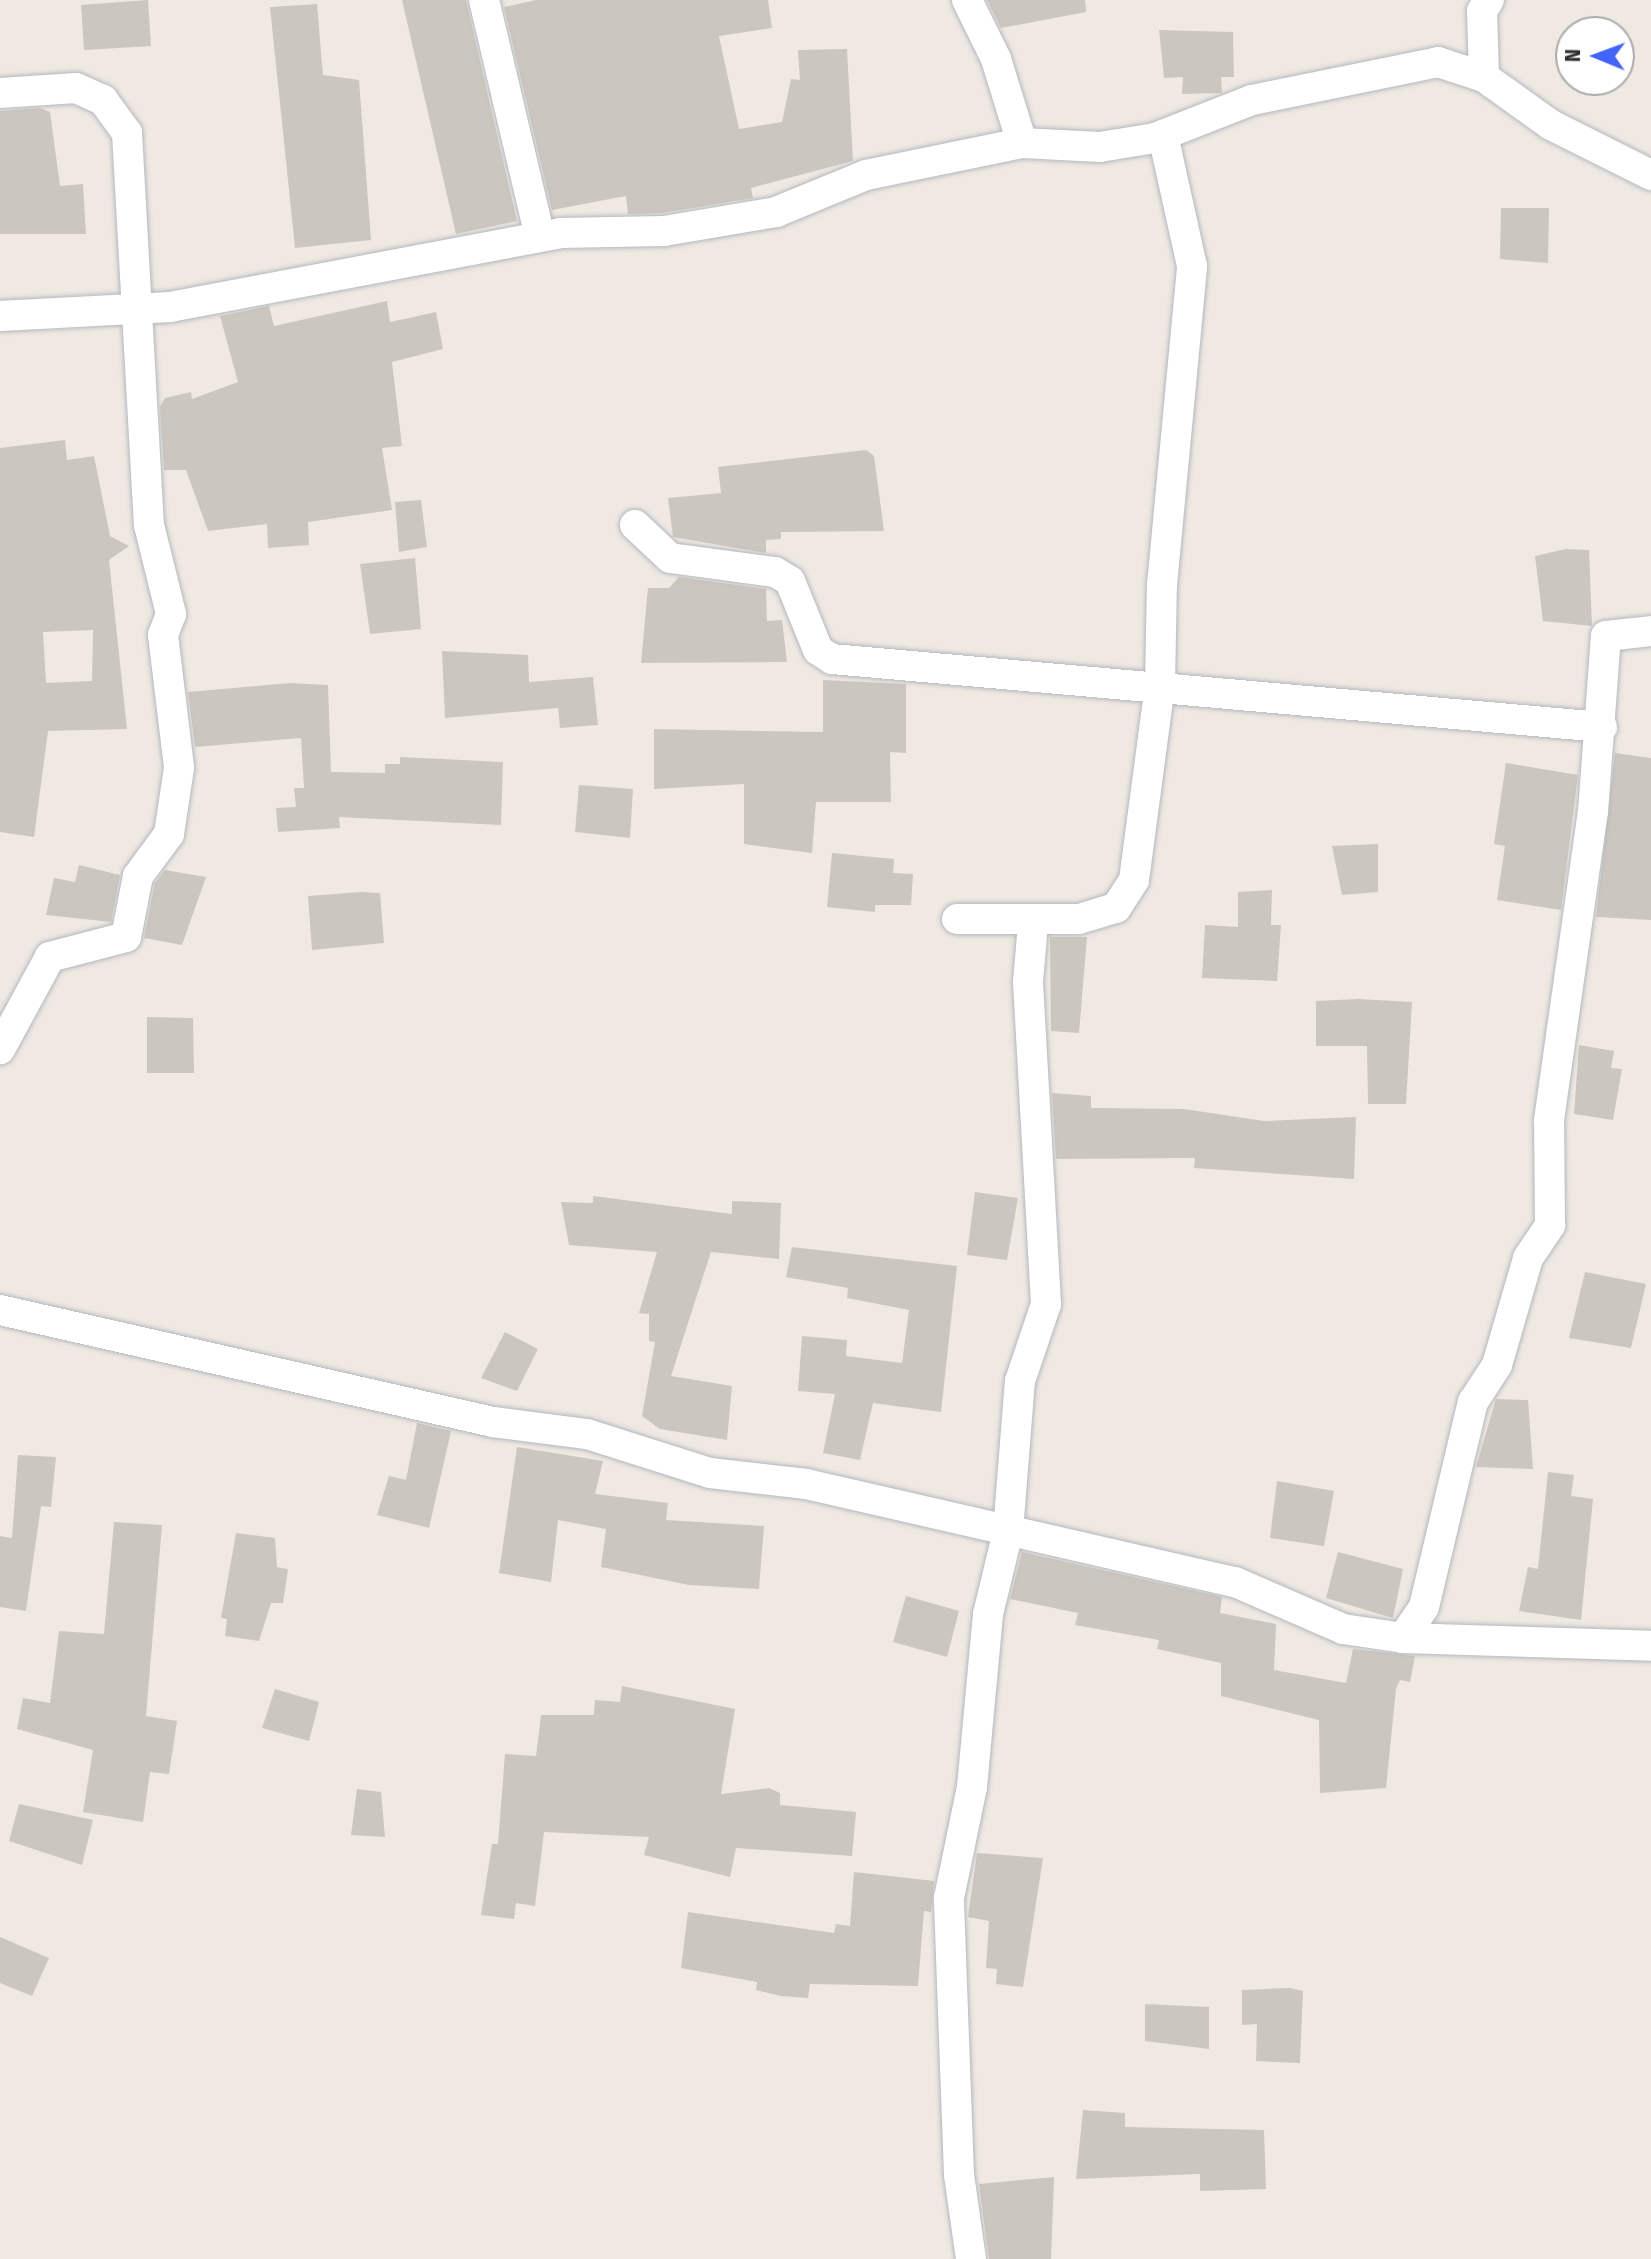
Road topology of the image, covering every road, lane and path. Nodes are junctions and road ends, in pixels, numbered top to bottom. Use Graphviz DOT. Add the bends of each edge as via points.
graph roads {
  1 [pos="484,0"];
  2 [pos="967,0"];
  3 [pos="1489,0"];
  4 [pos="1484,77"];
  5 [pos="0,93"];
  6 [pos="1163,135"];
  7 [pos="1022,143"];
  8 [pos="1651,175"];
  9 [pos="540,236"];
  10 [pos="134,308"];
  11 [pos="0,316"];
  12 [pos="635,525"];
  13 [pos="1651,631"];
  14 [pos="1160,685"];
  15 [pos="1602,727"];
  16 [pos="957,919"];
  17 [pos="1033,924"];
  18 [pos="0,1049"];
  19 [pos="0,1310"];
  20 [pos="1008,1532"];
  21 [pos="1403,1638"];
  22 [pos="1651,1646"];
  23 [pos="971,2259"];
  1 -- 9 [label="street"];
  2 -- 7 [label="street" via="996,59"];
  3 -- 4 [label="street" via="1482,11"];
  4 -- 6 [label="street" via="1438,62 1252,100"];
  4 -- 8 [label="street" via="1551,125"];
  5 -- 10 [label="street" via="76,88 103,100 127,133"];
  6 -- 7 [label="street" via="1100,147"];
  6 -- 14 [label="street" via="1192,266 1162,585"];
  7 -- 9 [label="street" via="866,175 776,212 664,231"];
  9 -- 10 [label="street"];
  10 -- 11 [label="street"];
  10 -- 18 [label="street" via="149,525 171,614 163,635 179,768 169,834 138,876 126,937 50,957"];
  12 -- 14 [label="street" via="670,558 775,572 790,581 818,650 832,659"];
  13 -- 15 [label="street" via="1606,636"];
  14 -- 15 [label="street"];
  14 -- 17 [label="street" via="1134,880 1116,908"];
  15 -- 21 [label="street" via="1549,1120 1550,1225 1528,1258 1497,1365 1473,1402 1424,1607"];
  16 -- 17 [label="street"];
  17 -- 20 [label="street" via="1028,982 1046,1304 1020,1381"];
  19 -- 20 [label="street" via="478,1419 587,1434 710,1473 806,1484"];
  20 -- 21 [label="street" via="1235,1582 1343,1629"];
  20 -- 23 [label="street" via="988,1614 972,1787 949,1898 959,2175"];
  21 -- 22 [label="street"];
}
